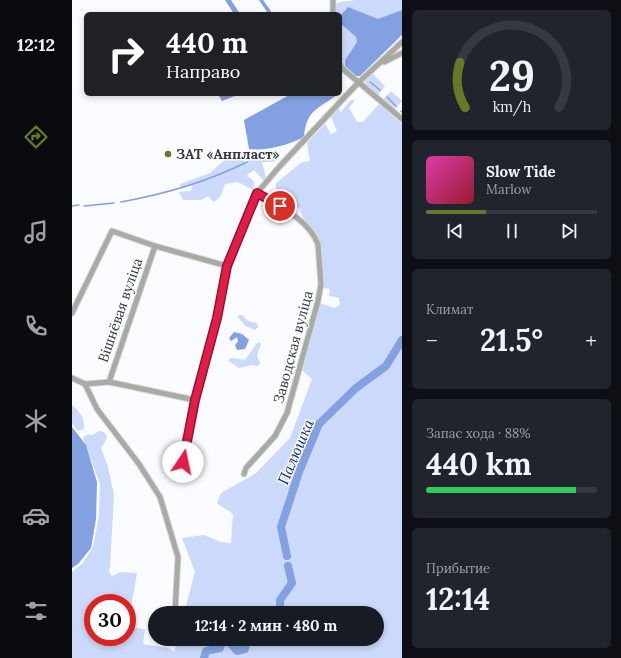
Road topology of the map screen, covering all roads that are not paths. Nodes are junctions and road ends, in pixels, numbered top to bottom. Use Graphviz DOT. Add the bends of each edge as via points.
graph roads {
  1 [pos="334,0"];
  2 [pos="333,12"];
  3 [pos="402,42"];
  4 [pos="402,53"];
  5 [pos="379,64"];
  6 [pos="342,67"];
  7 [pos="359,82"];
  8 [pos="402,119"];
  9 [pos="257,193"];
  10 [pos="155,246"];
  11 [pos="227,266"];
  12 [pos="72,313"];
  13 [pos="72,378"];
  14 [pos="109,382"];
  15 [pos="85,384"];
  16 [pos="195,400"];
  17 [pos="183,462"];
  18 [pos="244,474"];
  19 [pos="175,606"];
  1 -- 2 [label="street"];
  3 -- 5 [label="street"];
  4 -- 5 [label="street"];
  5 -- 7 [label="street"];
  6 -- 7 [label="street"];
  7 -- 8 [label="street"];
  7 -- 9 [label="street"];
  9 -- 11 [label="street"];
  9 -- 18 [label="street, Заводская вуліца" via="296,217 316,239 321,284 288,413 275,436 246,468"];
  10 -- 11 [label="street"];
  10 -- 12 [label="street" via="112,231"];
  10 -- 14 [label="street, Вішнёвая вуліца"];
  11 -- 16 [label="street" via="217,318"];
  13 -- 15 [label="street"];
  14 -- 15 [label="street"];
  14 -- 16 [label="street"];
  15 -- 19 [label="street" via="97,409 139,464 160,497 178,557"];
  16 -- 17 [label="street"];
}
